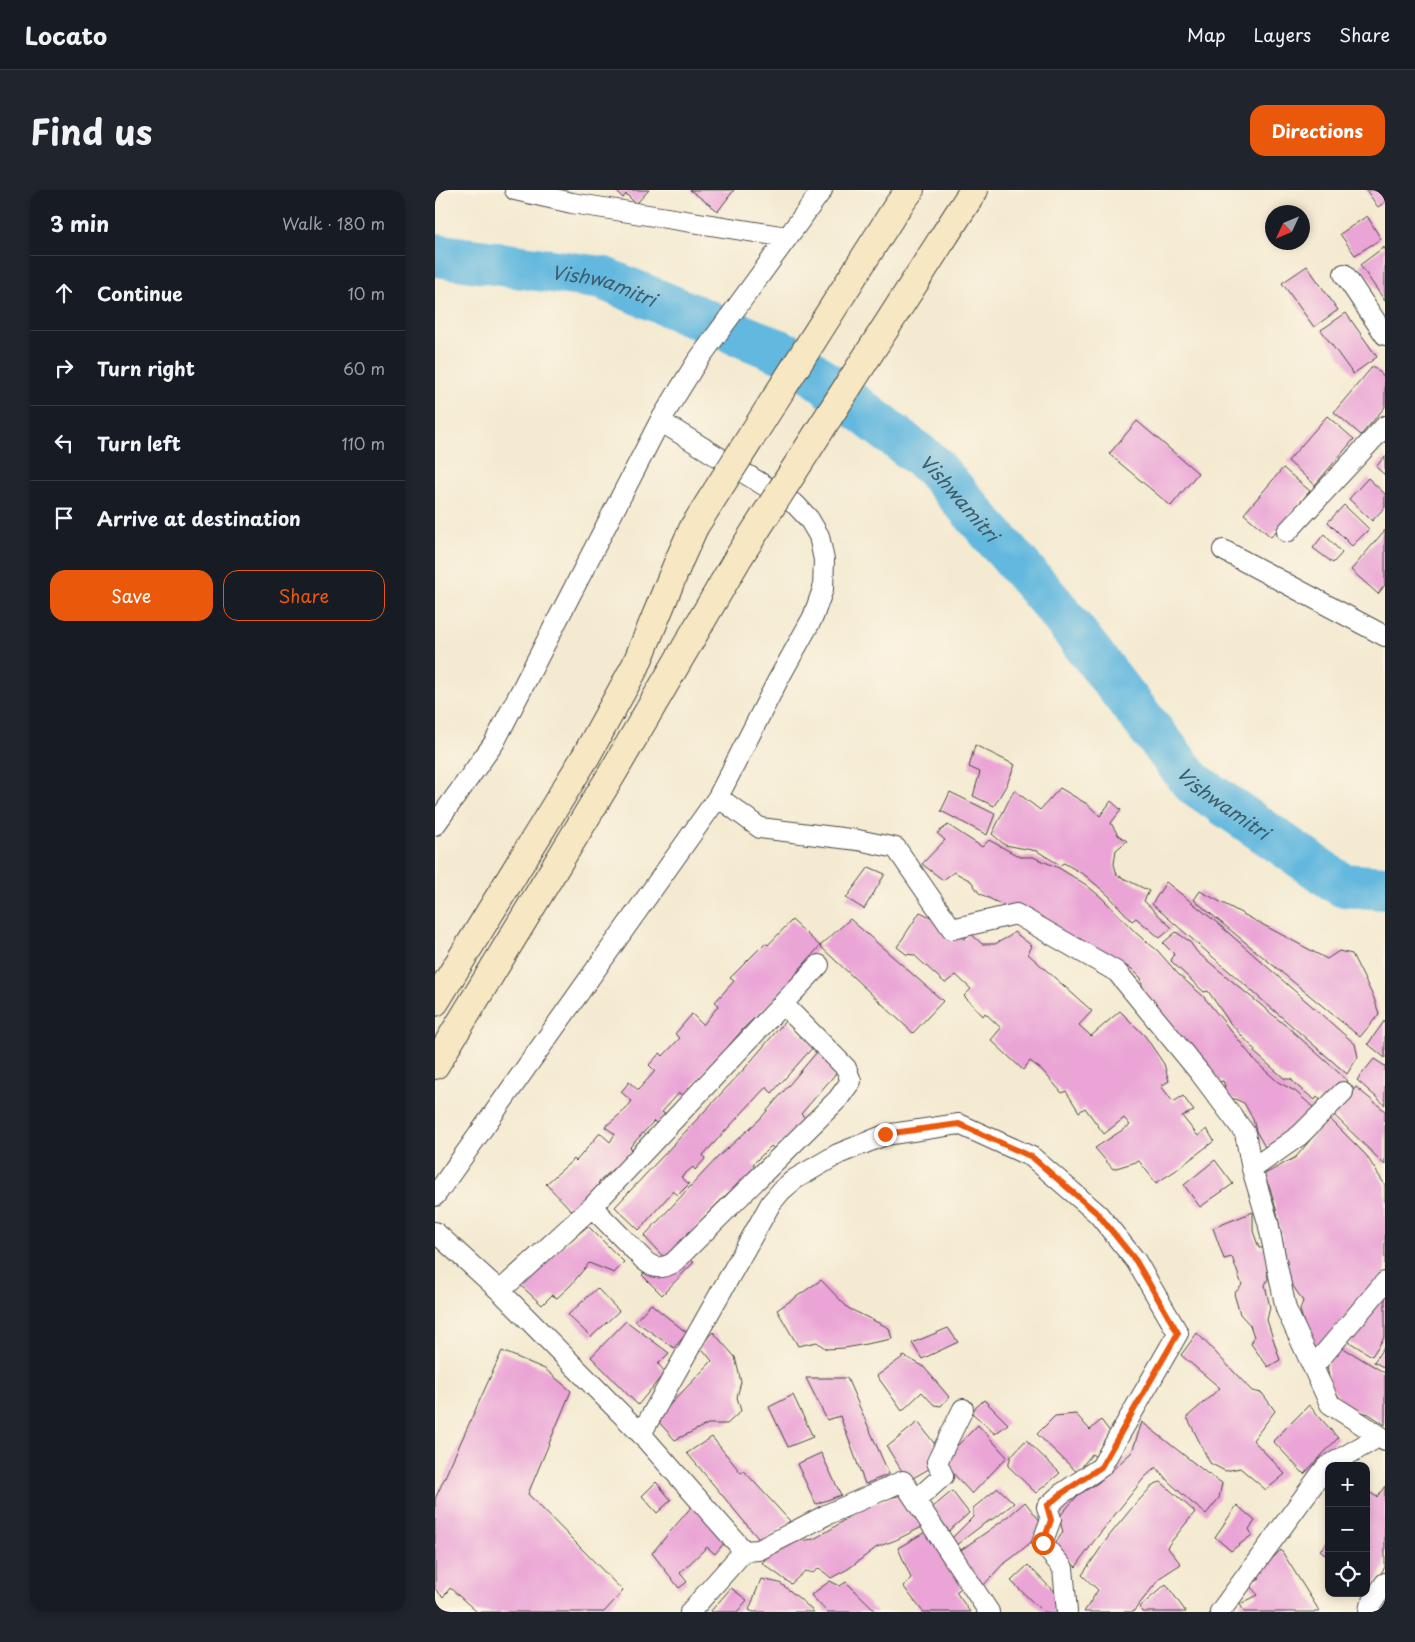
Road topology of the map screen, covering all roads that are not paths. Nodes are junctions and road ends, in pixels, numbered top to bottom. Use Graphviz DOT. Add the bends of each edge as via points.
graph roads {
  1 [pos="515,190"];
  2 [pos="822,190"];
  3 [pos="974,190"];
  4 [pos="575,197"];
  5 [pos="904,198"];
  6 [pos="783,242"];
  7 [pos="1344,274"];
  8 [pos="1385,334"];
  9 [pos="660,422"];
  10 [pos="1385,426"];
  11 [pos="1287,532"];
  12 [pos="1223,550"];
  13 [pos="1385,636"];
  14 [pos="718,797"];
  15 [pos="435,825"];
  16 [pos="819,965"];
  17 [pos="435,1002"];
  18 [pos="783,1004"];
  19 [pos="435,1065"];
  20 [pos="1343,1092"];
  21 [pos="1252,1169"];
  22 [pos="435,1196"];
  23 [pos="592,1207"];
  24 [pos="435,1232"];
  25 [pos="1385,1282"];
  26 [pos="500,1291"];
  27 [pos="1313,1367"];
  28 [pos="963,1409"];
  29 [pos="641,1434"];
  30 [pos="1382,1439"];
  31 [pos="916,1500"];
  32 [pos="745,1551"];
  33 [pos="1385,1583"];
  34 [pos="690,1612"];
  35 [pos="989,1612"];
  36 [pos="1067,1612"];
  37 [pos="1219,1612"];
  38 [pos="1369,1612"];
  1 -- 4 [label="street"];
  2 -- 6 [label="street"];
  3 -- 19 [label="main road, bridge" via="738,558"];
  4 -- 6 [label="street"];
  5 -- 17 [label="main road, bridge" via="694,527 636,665 586,756"];
  6 -- 9 [label="street" via="697,363"];
  7 -- 8 [label="street"];
  9 -- 14 [label="street" via="796,505 819,536 824,560 823,589 813,617"];
  9 -- 15 [label="street" via="494,743"];
  10 -- 11 [label="street"];
  12 -- 13 [label="street"];
  14 -- 21 [label="street" via="760,828 859,840 896,848 952,928 1016,914 1117,972 1245,1133"];
  14 -- 22 [label="street"];
  16 -- 18 [label="street"];
  18 -- 23 [label="street"];
  18 -- 23 [label="street" via="846,1068 851,1081 838,1099 673,1263 663,1268 653,1267"];
  20 -- 21 [label="street" via="1300,1135"];
  21 -- 27 [label="street" via="1268,1222 1285,1310"];
  23 -- 26 [label="street"];
  24 -- 26 [label="street"];
  25 -- 27 [label="street"];
  26 -- 29 [label="street"];
  27 -- 30 [label="street" via="1329,1404"];
  28 -- 31 [label="street" via="937,1462 943,1476"];
  29 -- 32 [label="street"];
  29 -- 36 [label="street" via="771,1203 782,1190 838,1154 885,1134 959,1124 1032,1157 1098,1214 1136,1261 1178,1333 1101,1467 1047,1506 1051,1520 1043,1543 1063,1568"];
  30 -- 37 [label="street" via="1326,1467"];
  31 -- 32 [label="street" via="903,1481 826,1515 759,1550"];
  31 -- 35 [label="street"];
  32 -- 34 [label="street"];
  33 -- 38 [label="street"];
}
